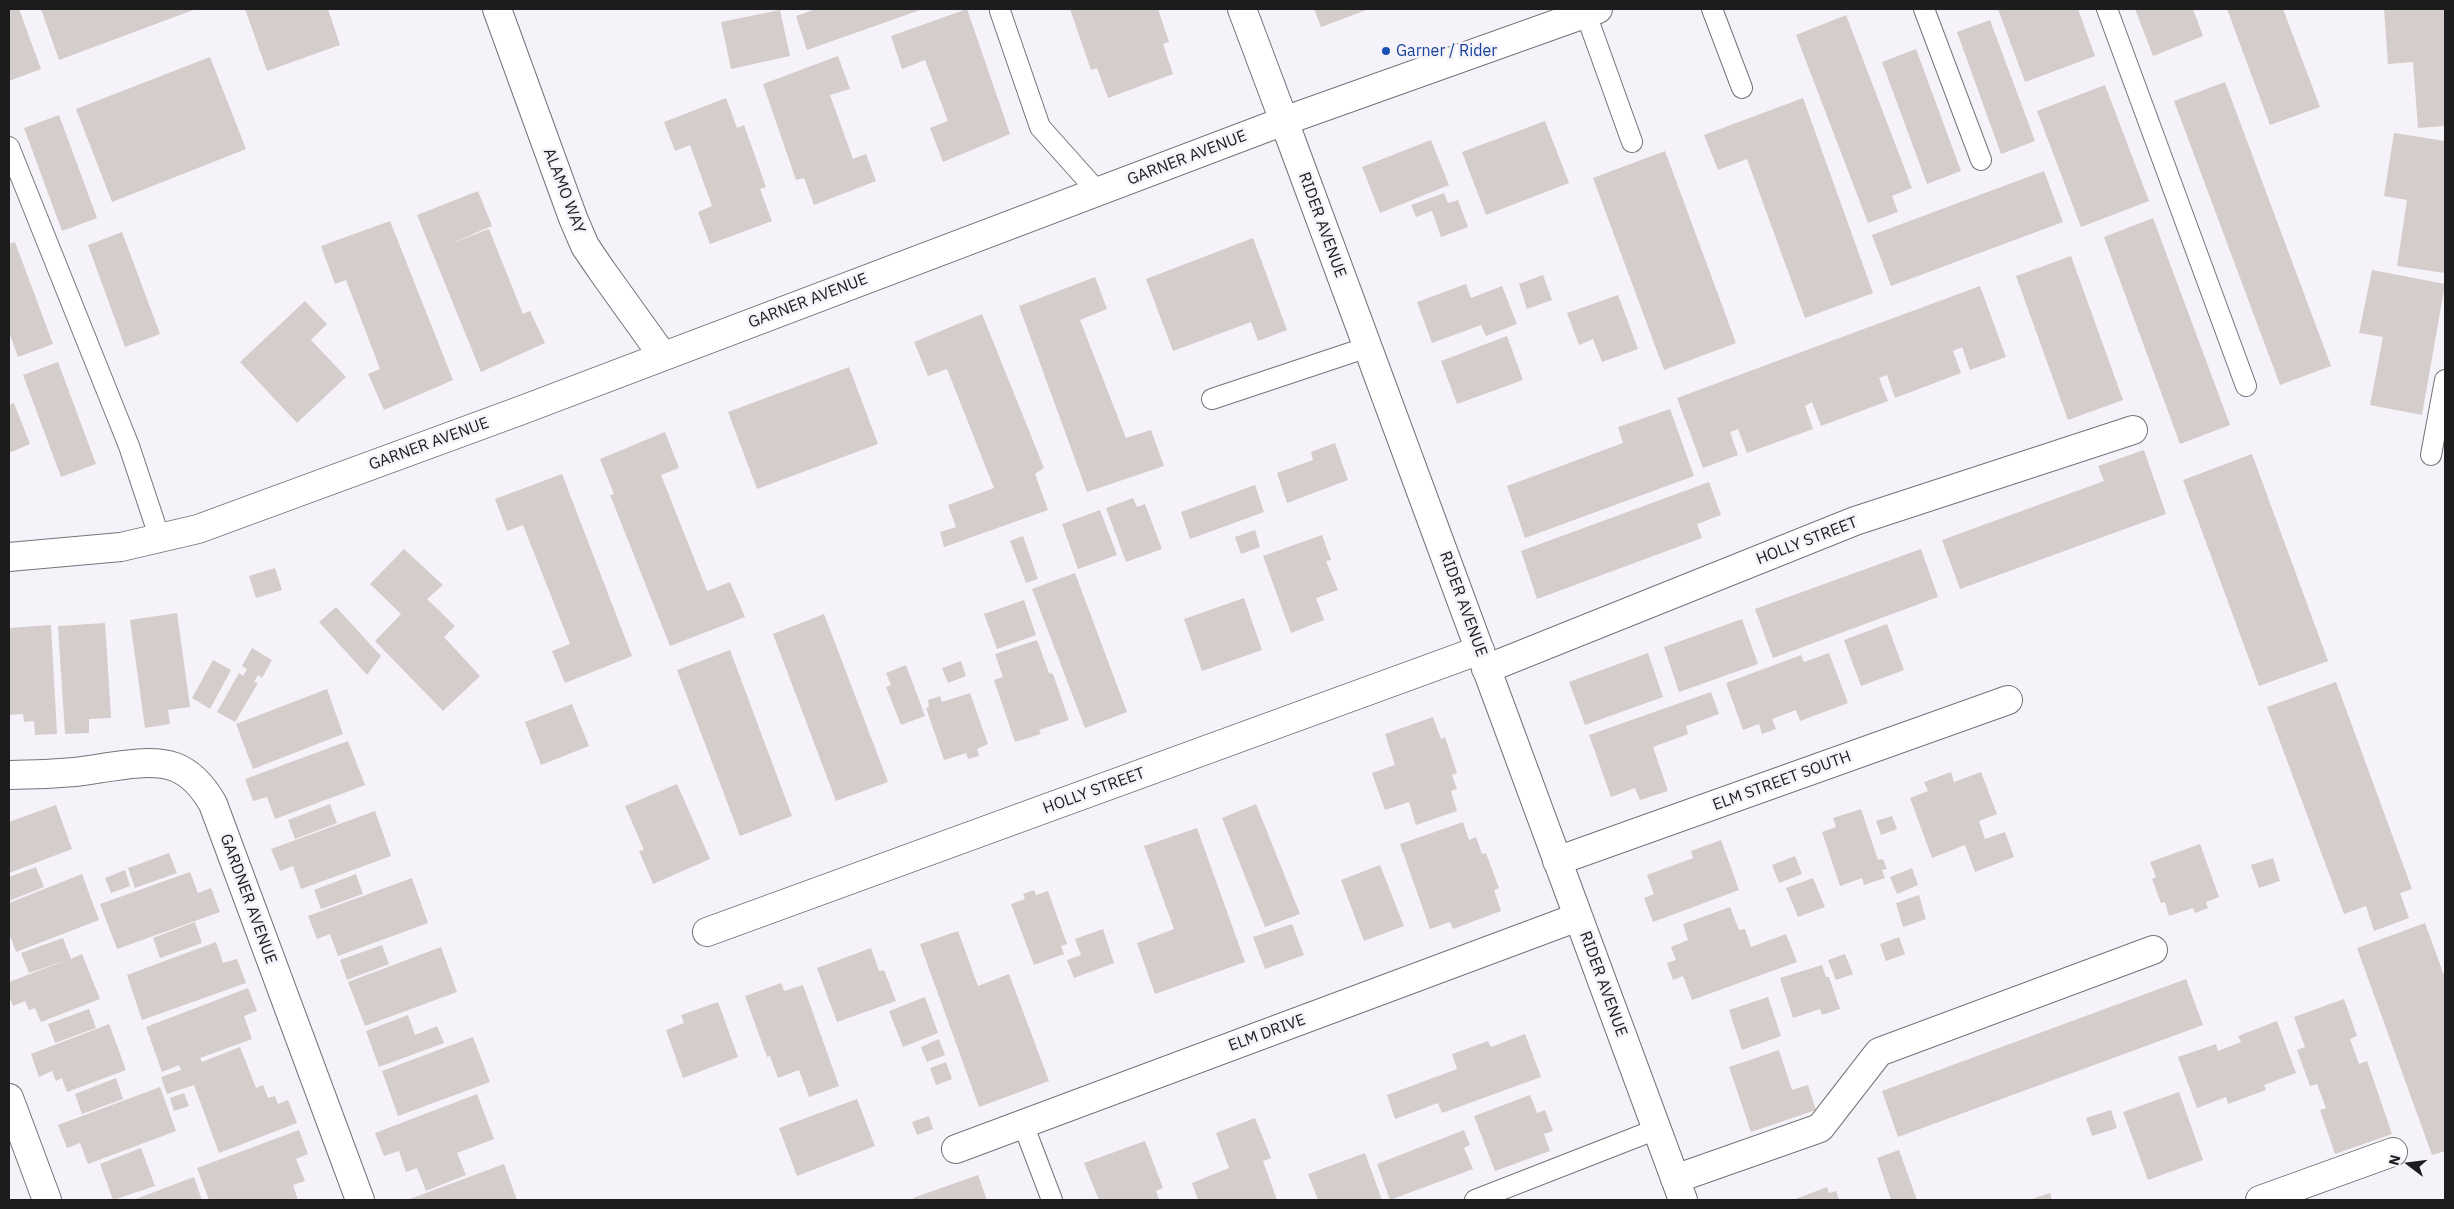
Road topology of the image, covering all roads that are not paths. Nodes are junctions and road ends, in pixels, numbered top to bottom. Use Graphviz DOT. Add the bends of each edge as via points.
graph roads {
  1 [pos="497,9"];
  2 [pos="1242,9"];
  3 [pos="1712,9"];
  4 [pos="1924,9"];
  5 [pos="2107,9"];
  6 [pos="1000,11"];
  7 [pos="1592,11"];
  8 [pos="1742,88"];
  9 [pos="1284,122"];
  10 [pos="1632,142"];
  11 [pos="9,147"];
  12 [pos="1981,160"];
  13 [pos="1098,192"];
  14 [pos="1368,347"];
  15 [pos="663,356"];
  16 [pos="2445,380"];
  17 [pos="2246,386"];
  18 [pos="1212,400"];
  19 [pos="2133,430"];
  20 [pos="2431,455"];
  21 [pos="160,539"];
  22 [pos="9,558"];
  23 [pos="1483,659"];
  24 [pos="2008,700"];
  25 [pos="9,775"];
  26 [pos="1557,861"];
  27 [pos="1578,917"];
  28 [pos="707,932"];
  29 [pos="2153,950"];
  30 [pos="9,1098"];
  31 [pos="1023,1124"];
  32 [pos="1657,1129"];
  33 [pos="956,1149"];
  34 [pos="2393,1152"];
  35 [pos="1679,1190"];
  36 [pos="47,1200"];
  37 [pos="360,1200"];
  38 [pos="1052,1200"];
  39 [pos="1475,1200"];
  40 [pos="2260,1200"];
  1 -- 15 [label="street, ALAMO WAY" via="585,246"];
  2 -- 9 [label="street, RIDER AVENUE"];
  3 -- 8 [label="lane"];
  4 -- 12 [label="lane"];
  5 -- 17 [label="lane"];
  6 -- 13 [label="lane" via="1040,127"];
  7 -- 9 [label="street, GARNER AVENUE"];
  7 -- 10 [label="lane"];
  9 -- 13 [label="street, GARNER AVENUE"];
  9 -- 14 [label="street, RIDER AVENUE"];
  11 -- 21 [label="lane" via="129,446"];
  13 -- 15 [label="street, GARNER AVENUE"];
  14 -- 18 [label="lane"];
  14 -- 23 [label="street, RIDER AVENUE"];
  15 -- 21 [label="street, GARNER AVENUE" via="265,505"];
  16 -- 20 [label="lane"];
  19 -- 23 [label="street, HOLLY STREET" via="1855,521"];
  21 -- 22 [label="street, GARNER AVENUE" via="80,553"];
  23 -- 26 [label="street, RIDER AVENUE"];
  23 -- 28 [label="street, HOLLY STREET"];
  24 -- 26 [label="street, ELM STREET SOUTH"];
  25 -- 37 [label="street, GARDNER AVENUE" via="159,764 187,774 206,791"];
  26 -- 27 [label="street, RIDER AVENUE"];
  27 -- 31 [label="street, ELM DRIVE"];
  27 -- 32 [label="street, RIDER AVENUE"];
  29 -- 35 [label="street" via="1879,1052 1820,1128"];
  30 -- 36 [label="street"];
  31 -- 33 [label="street, ELM DRIVE"];
  31 -- 38 [label="lane"];
  32 -- 35 [label="street, RIDER AVENUE"];
  32 -- 39 [label="lane"];
  34 -- 40 [label="street"];
}
